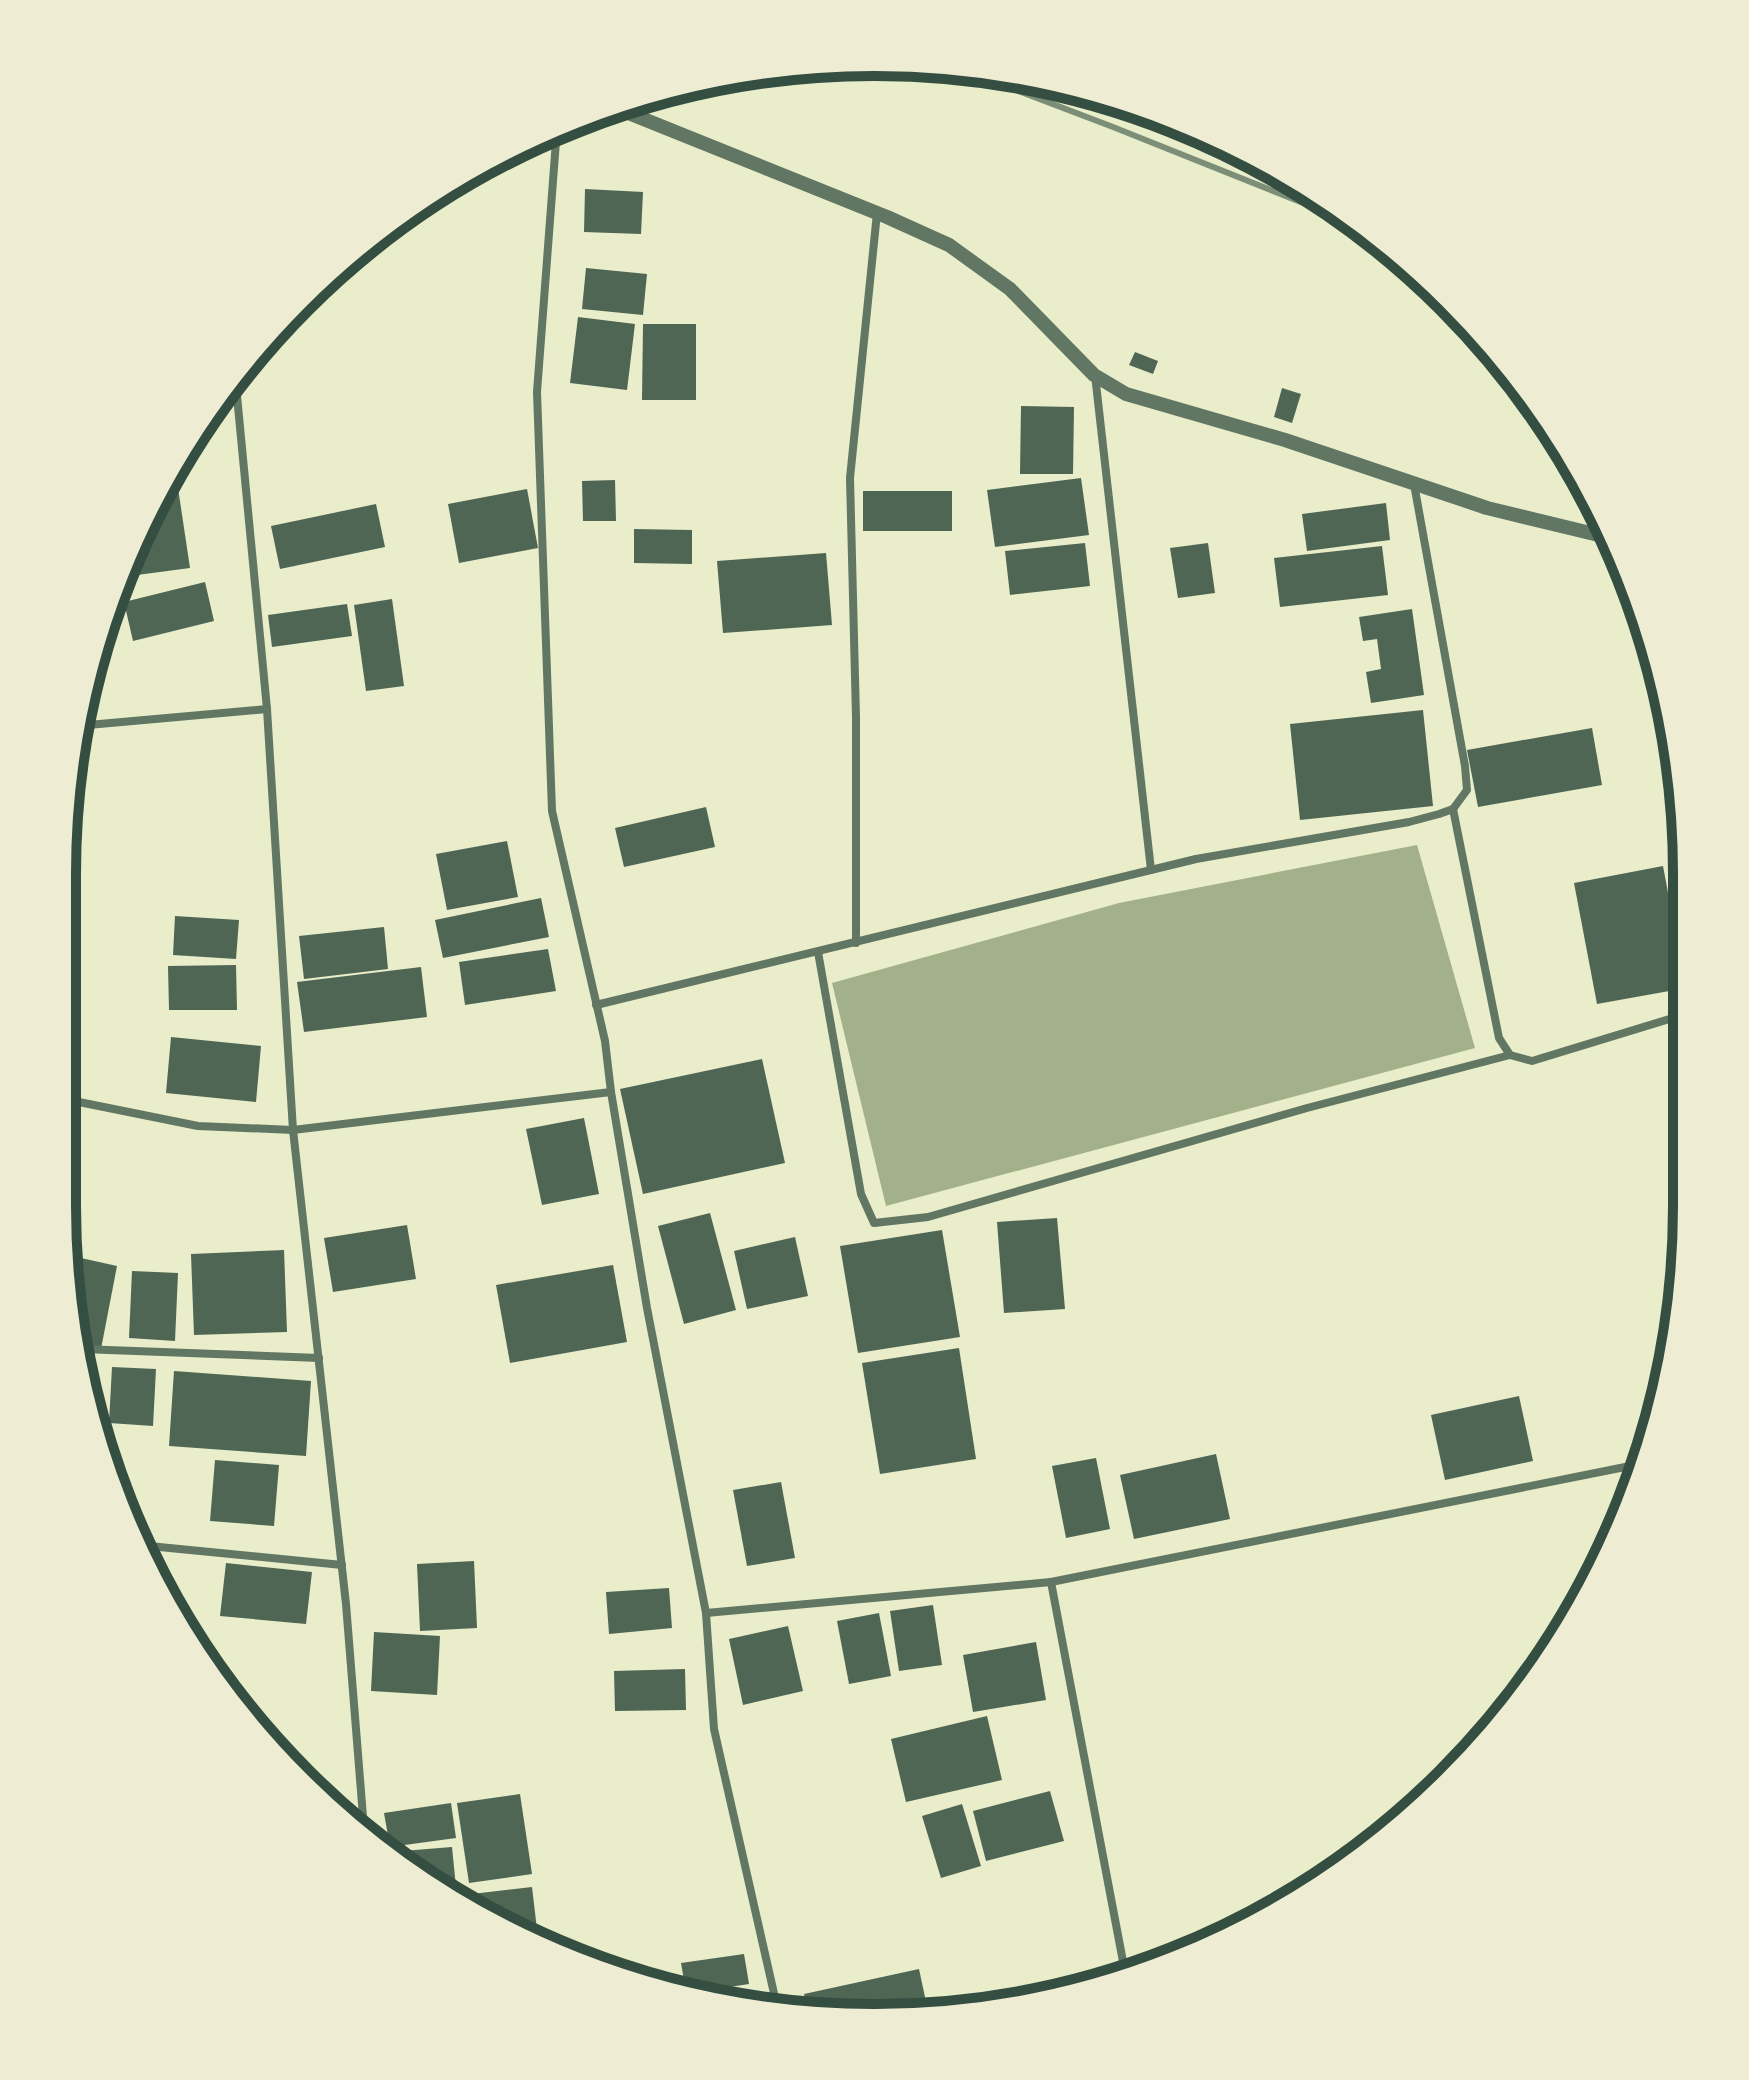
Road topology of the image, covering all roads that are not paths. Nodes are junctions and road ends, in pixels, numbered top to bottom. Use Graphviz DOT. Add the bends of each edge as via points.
graph roads {
  1 [pos="631,114"];
  2 [pos="556,143"];
  3 [pos="877,213"];
  4 [pos="1094,375"];
  5 [pos="237,394"];
  6 [pos="1414,484"];
  7 [pos="1597,535"];
  8 [pos="267,709"];
  9 [pos="90,725"];
  10 [pos="1453,809"];
  11 [pos="1151,870"];
  12 [pos="856,943"];
  13 [pos="818,952"];
  14 [pos="596,1005"];
  15 [pos="1673,1018"];
  16 [pos="1510,1055"];
  17 [pos="611,1092"];
  18 [pos="76,1101"];
  19 [pos="293,1130"];
  20 [pos="89,1349"];
  21 [pos="319,1358"];
  22 [pos="1629,1466"];
  23 [pos="152,1546"];
  24 [pos="342,1565"];
  25 [pos="1051,1582"];
  26 [pos="706,1613"];
  27 [pos="363,1818"];
  28 [pos="1124,1964"];
  29 [pos="775,1997"];
  1 -- 3 [label="street"];
  2 -- 14 [label="street" via="537,392 552,811"];
  3 -- 4 [label="street" via="949,245 1010,289"];
  3 -- 12 [label="street" via="850,478"];
  4 -- 6 [label="street" via="1126,394"];
  4 -- 11 [label="street"];
  5 -- 8 [label="street"];
  6 -- 7 [label="street"];
  6 -- 10 [label="street" via="1465,766 1467,790"];
  8 -- 9 [label="street"];
  8 -- 19 [label="street"];
  10 -- 11 [label="street" via="1409,822"];
  10 -- 16 [label="street" via="1499,1038"];
  11 -- 12 [label="street"];
  12 -- 13 [label="street"];
  13 -- 14 [label="street"];
  13 -- 16 [label="street" via="861,1194 874,1223 928,1217"];
  14 -- 17 [label="street"];
  15 -- 16 [label="street" via="1532,1061"];
  17 -- 19 [label="street"];
  17 -- 26 [label="street"];
  18 -- 19 [label="street" via="198,1126"];
  19 -- 21 [label="street"];
  20 -- 21 [label="street"];
  21 -- 24 [label="street"];
  22 -- 25 [label="street"];
  23 -- 24 [label="street"];
  24 -- 27 [label="street"];
  25 -- 26 [label="street"];
  25 -- 28 [label="street"];
  26 -- 29 [label="street" via="714,1729"];
}
